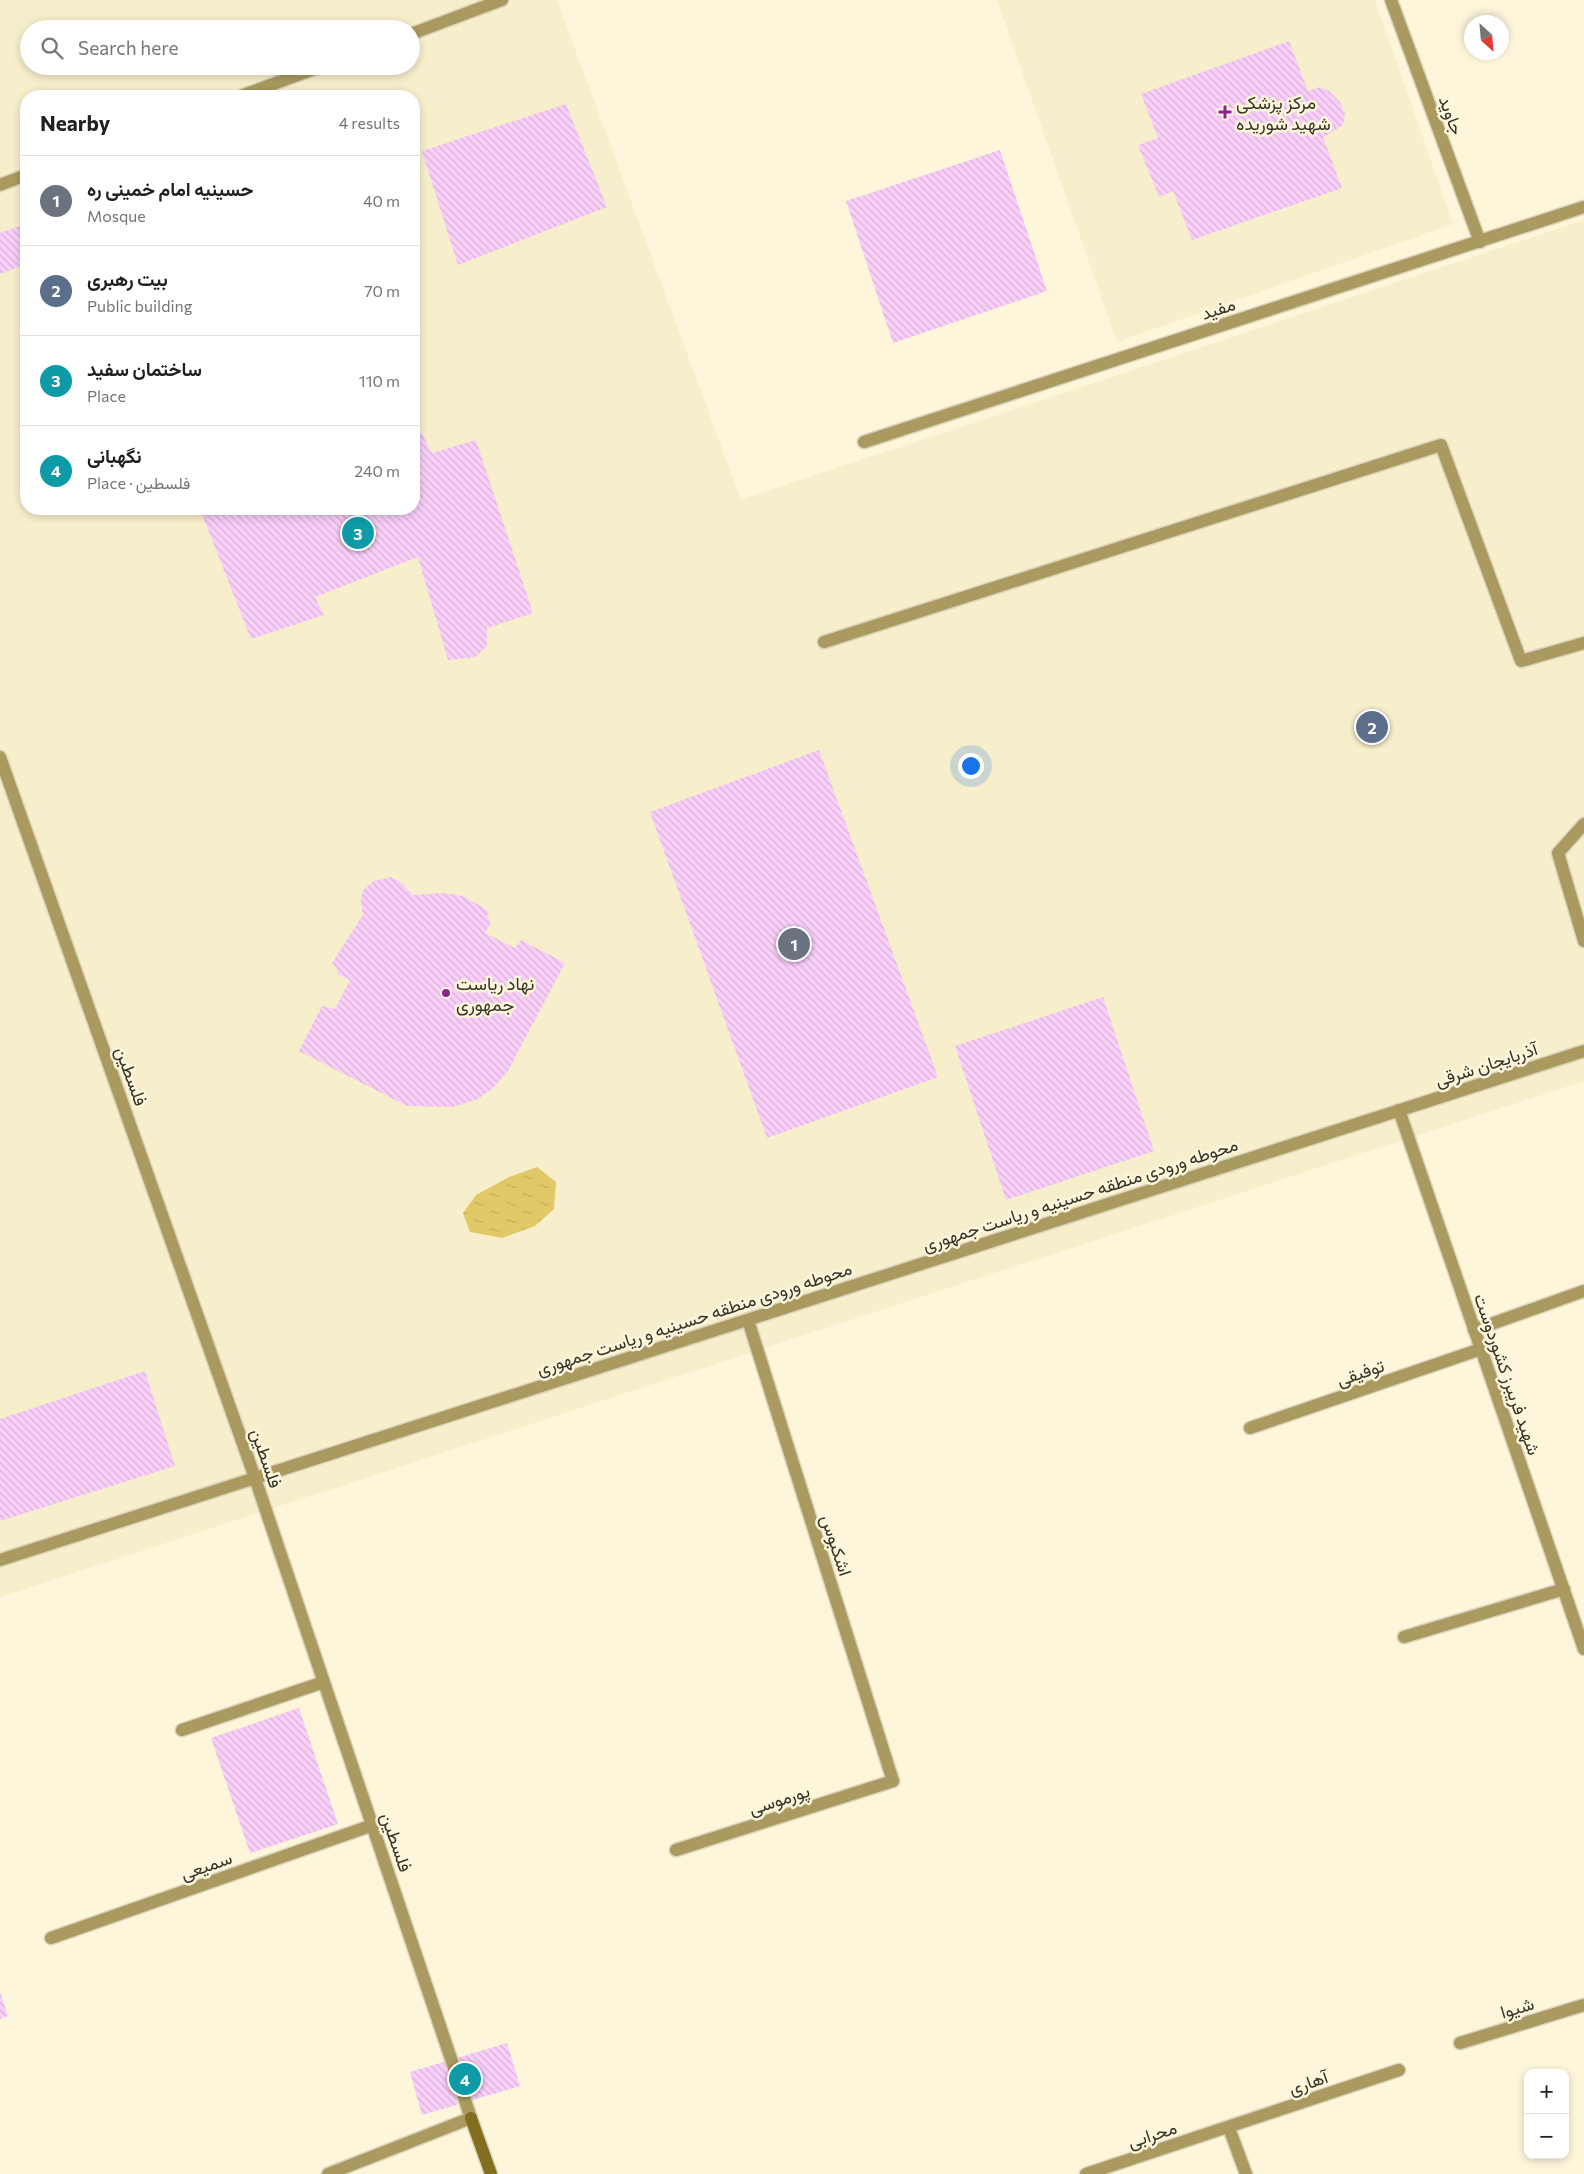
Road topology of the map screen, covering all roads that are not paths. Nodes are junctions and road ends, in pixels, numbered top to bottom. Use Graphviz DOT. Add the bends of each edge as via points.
graph roads {
  1 [pos="502,0"];
  2 [pos="1391,0"];
  3 [pos="420,31"];
  4 [pos="298,75"];
  5 [pos="257,90"];
  6 [pos="20,177"];
  7 [pos="0,185"];
  8 [pos="1584,208"];
  9 [pos="1480,242"];
  10 [pos="864,442"];
  11 [pos="824,642"];
  12 [pos="1584,643"];
  13 [pos="0,757"];
  14 [pos="1584,824"];
  15 [pos="1584,941"];
  16 [pos="1584,1050"];
  17 [pos="1399,1110"];
  18 [pos="1584,1291"];
  19 [pos="748,1320"];
  20 [pos="1474,1330"];
  21 [pos="1481,1349"];
  22 [pos="1250,1428"];
  23 [pos="256,1478"];
  24 [pos="0,1560"];
  25 [pos="1564,1588"];
  26 [pos="1579,1621"];
  27 [pos="1404,1637"];
  28 [pos="1584,1649"];
  29 [pos="324,1682"];
  30 [pos="182,1730"];
  31 [pos="893,1781"];
  32 [pos="372,1825"];
  33 [pos="676,1850"];
  34 [pos="52,1938"];
  35 [pos="1584,2005"];
  36 [pos="1460,2043"];
  37 [pos="1399,2070"];
  38 [pos="471,2118"];
  39 [pos="1229,2128"];
  40 [pos="328,2174"];
  41 [pos="490,2174"];
  42 [pos="1086,2174"];
  43 [pos="1246,2174"];
  1 -- 3 [label="street"];
  2 -- 9 [label="street, جاوید"];
  4 -- 5 [label="street"];
  6 -- 7 [label="street"];
  8 -- 9 [label="street, مفید"];
  9 -- 10 [label="street, مفید"];
  11 -- 12 [label="street" via="1441,445 1521,661"];
  13 -- 23 [label="street, فلسطین"];
  14 -- 15 [label="street" via="1558,853"];
  16 -- 17 [label="street, آذربایجان شرقی"];
  17 -- 19 [label="street, محوطه ورودی منطقه حسینیه و ریاست جمهوری"];
  17 -- 20 [label="street, شهید فریبرز کشوردوست"];
  18 -- 20 [label="street"];
  19 -- 23 [label="street, محوطه ورودی منطقه حسینیه و ریاست جمهوری"];
  19 -- 31 [label="street, اشکبوس"];
  20 -- 21 [label="street, شهید فریبرز کشوردوست"];
  21 -- 22 [label="street, توفیقی"];
  21 -- 25 [label="street, شهید فریبرز کشوردوست"];
  23 -- 24 [label="street, محوطه ورودی منطقه حسینیه و ریاست جمهوری"];
  23 -- 29 [label="street, فلسطین"];
  25 -- 26 [label="street, شهید فریبرز کشوردوست"];
  25 -- 27 [label="street"];
  26 -- 28 [label="street, شهید فریبرز کشوردوست"];
  29 -- 30 [label="street"];
  29 -- 32 [label="street, فلسطین"];
  31 -- 33 [label="street, پورموسی"];
  32 -- 34 [label="street, سمیعی"];
  32 -- 38 [label="street, فلسطین"];
  35 -- 36 [label="street, شیوا"];
  37 -- 39 [label="street, آهاری"];
  38 -- 40 [label="street"];
  38 -- 41 [label="main road, فلسطین"];
  39 -- 42 [label="street, محرابی"];
  39 -- 43 [label="street"];
}
